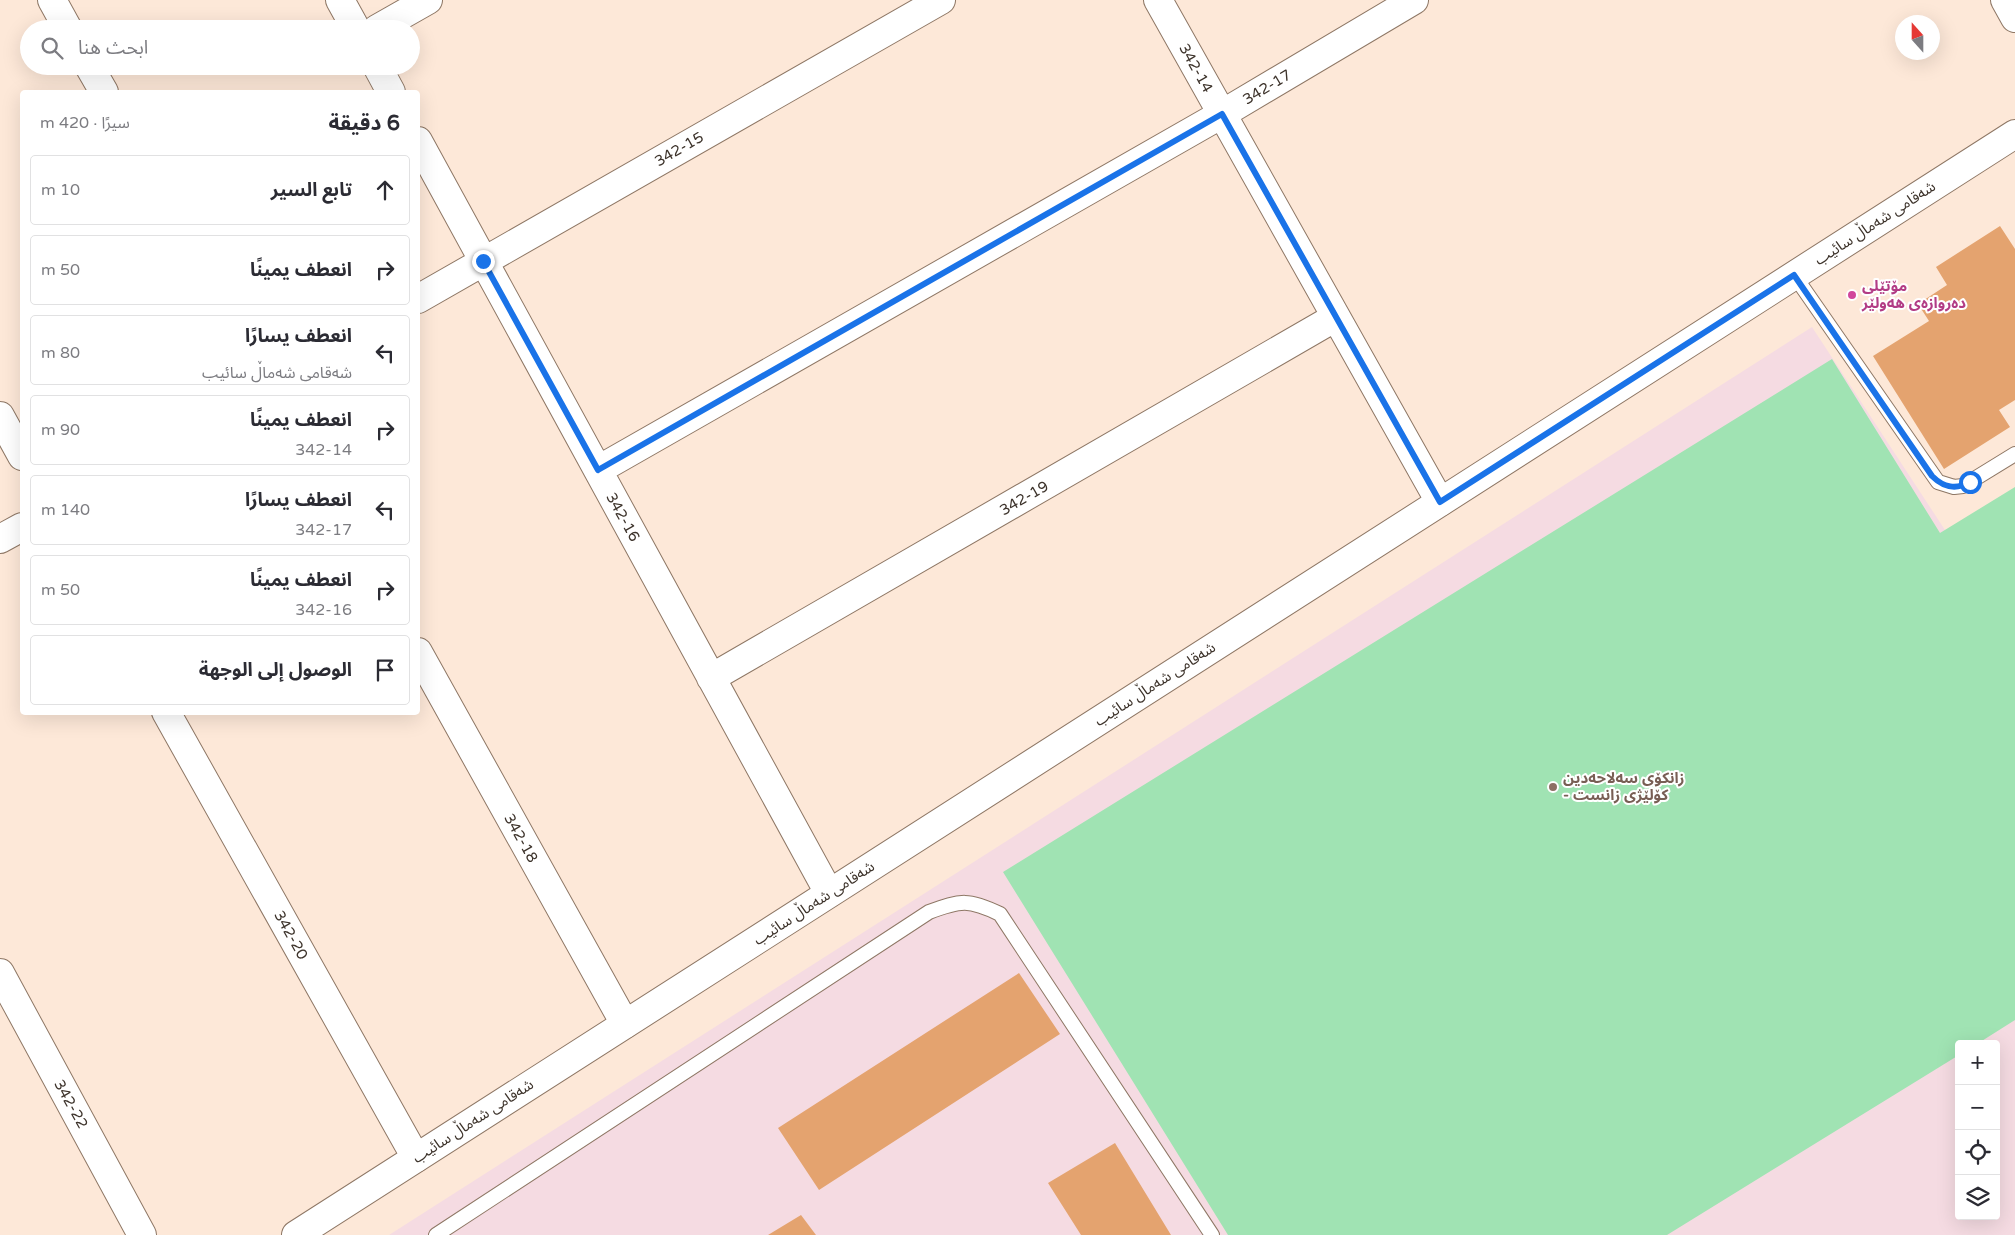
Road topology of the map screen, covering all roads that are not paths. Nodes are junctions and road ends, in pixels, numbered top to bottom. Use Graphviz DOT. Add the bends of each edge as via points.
graph roads {
  1 [pos="52,0"];
  2 [pos="340,0"];
  3 [pos="428,0"];
  4 [pos="941,0"];
  5 [pos="1158,0"];
  6 [pos="1414,0"];
  7 [pos="2005,0"];
  8 [pos="2015,18"];
  9 [pos="63,20"];
  10 [pos="351,20"];
  11 [pos="393,20"];
  12 [pos="94,75"];
  13 [pos="382,75"];
  14 [pos="103,90"];
  15 [pos="390,90"];
  16 [pos="1222,114"];
  17 [pos="2015,134"];
  18 [pos="420,145"];
  19 [pos="483,261"];
  20 [pos="1794,275"];
  21 [pos="420,298"];
  22 [pos="1336,317"];
  23 [pos="0,416"];
  24 [pos="20,452"];
  25 [pos="2015,454"];
  26 [pos="598,470"];
  27 [pos="1440,502"];
  28 [pos="20,527"];
  29 [pos="0,540"];
  30 [pos="420,656"];
  31 [pos="711,678"];
  32 [pos="168,715"];
  33 [pos="829,893"];
  34 [pos="0,973"];
  35 [pos="625,1024"];
  36 [pos="416,1158"];
  37 [pos="142,1235"];
  38 [pos="296,1235"];
  39 [pos="436,1235"];
  40 [pos="1212,1235"];
  1 -- 9 [label="street"];
  2 -- 10 [label="street"];
  3 -- 11 [label="street"];
  4 -- 19 [label="street, 342-15"];
  5 -- 16 [label="street, 342-14"];
  6 -- 16 [label="street, 342-17"];
  7 -- 8 [label="street"];
  12 -- 14 [label="street"];
  13 -- 15 [label="street"];
  16 -- 22 [label="street, 342-14"];
  16 -- 26 [label="street, 342-17"];
  17 -- 20 [label="street, شەقامی شەماڵ سائیب"];
  18 -- 19 [label="street, 342-16"];
  19 -- 21 [label="street, 342-15"];
  19 -- 26 [label="street, 342-16"];
  20 -- 25 [label="lane" via="1938,482 1954,488 1963,486"];
  20 -- 27 [label="street, شەقامی شەماڵ سائیب"];
  22 -- 27 [label="street, 342-14"];
  22 -- 31 [label="street, 342-19"];
  23 -- 24 [label="street"];
  26 -- 31 [label="street, 342-16"];
  27 -- 33 [label="street, شەقامی شەماڵ سائیب"];
  28 -- 29 [label="street"];
  30 -- 35 [label="street, 342-18"];
  31 -- 33 [label="street, 342-16"];
  32 -- 36 [label="street, 342-20"];
  33 -- 35 [label="street, شەقامی شەماڵ سائیب"];
  34 -- 37 [label="street, 342-22"];
  35 -- 36 [label="street, شەقامی شەماڵ سائیب"];
  36 -- 38 [label="street, شەقامی شەماڵ سائیب"];
  39 -- 40 [label="lane" via="930,912 952,903 976,903 1000,914"];
}
